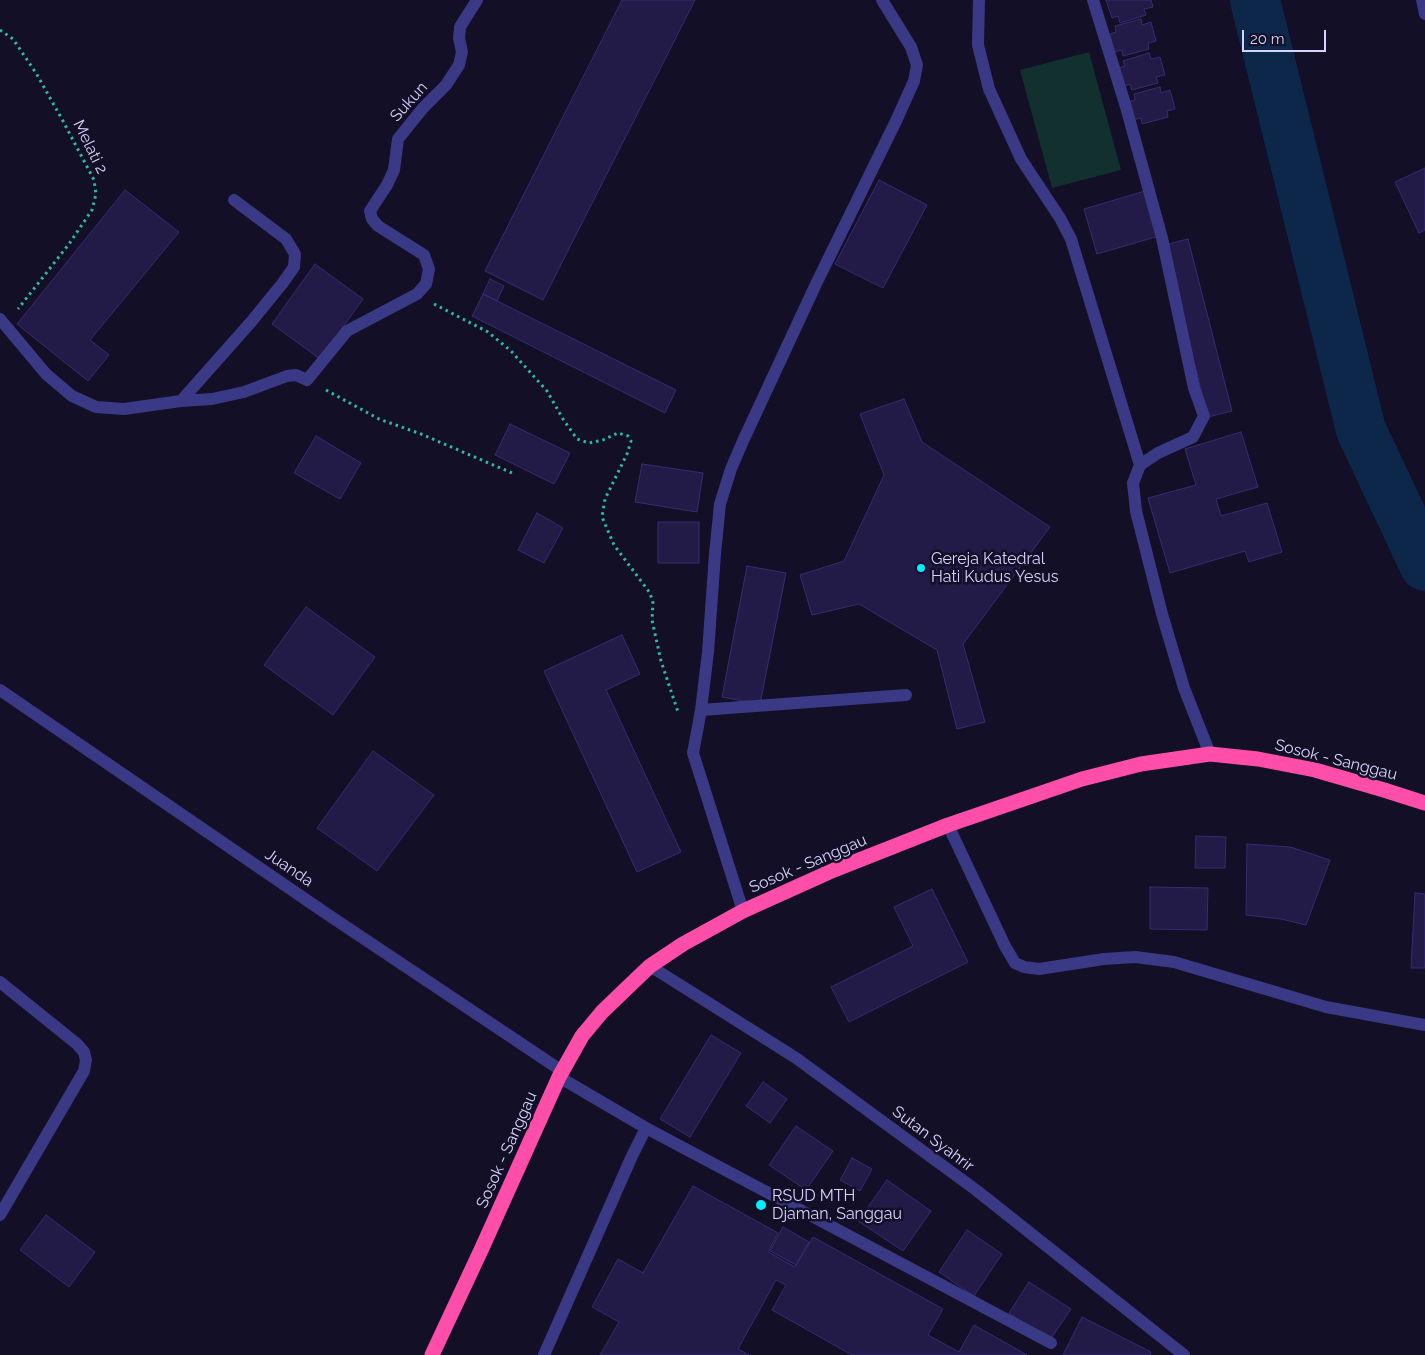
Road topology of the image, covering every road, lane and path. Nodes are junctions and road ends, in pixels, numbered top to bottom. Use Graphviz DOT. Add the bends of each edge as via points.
graph roads {
  1 [pos="477,0"];
  2 [pos="882,0"];
  3 [pos="979,0"];
  4 [pos="1093,0"];
  5 [pos="1422,0"];
  6 [pos="1425,14"];
  7 [pos="0,30"];
  8 [pos="234,200"];
  9 [pos="416,294"];
  10 [pos="2,322"];
  11 [pos="307,380"];
  12 [pos="181,401"];
  13 [pos="1140,465"];
  14 [pos="512,473"];
  15 [pos="0,690"];
  16 [pos="906,695"];
  17 [pos="701,710"];
  18 [pos="681,720"];
  19 [pos="1210,754"];
  20 [pos="1425,804"];
  21 [pos="948,825"];
  22 [pos="743,911"];
  23 [pos="650,966"];
  24 [pos="0,982"];
  25 [pos="1425,1025"];
  26 [pos="560,1074"];
  27 [pos="646,1128"];
  28 [pos="0,1215"];
  29 [pos="1051,1343"];
  30 [pos="432,1355"];
  31 [pos="544,1355"];
  32 [pos="1184,1355"];
  1 -- 9 [label="street, Sukun" via="460,27 462,52 459,65 446,85 398,139 394,170 370,211 378,226 424,255 428,269 426,284"];
  2 -- 17 [label="street" via="911,46 917,65 914,81 731,469 720,504"];
  3 -- 13 [label="street" via="978,45 989,89 1021,160 1071,239"];
  4 -- 13 [label="street" via="1156,219 1194,388 1204,416 1193,437"];
  5 -- 6 [label="street"];
  7 -- 10 [label="path, Melati 2" via="13,39 36,73 94,180 96,194 92,210 69,244"];
  8 -- 12 [label="street" via="286,239 295,254 294,267"];
  9 -- 11 [label="street" via="347,330"];
  9 -- 18 [label="path" via="488,332 511,351 546,391 577,439 589,443 618,433 628,436 631,441 627,454 605,499 602,517 614,545 650,593 661,661"];
  10 -- 12 [label="street" via="46,374 72,396 96,408 124,410"];
  11 -- 12 [label="street" via="296,374 244,392"];
  11 -- 14 [label="path" via="379,419"];
  13 -- 19 [label="street" via="1133,483 1139,520 1184,688"];
  15 -- 26 [label="street, Juanda"];
  16 -- 17 [label="street"];
  17 -- 22 [label="street" via="693,753"];
  19 -- 20 [label="highway, Sosok - Sanggau" via="1316,770"];
  19 -- 21 [label="highway, Sosok - Sanggau" via="1141,764 1082,779"];
  21 -- 22 [label="highway, Sosok - Sanggau" via="834,870"];
  21 -- 25 [label="street" via="1004,946 1015,963 1024,968 1135,957 1174,962 1326,1007"];
  22 -- 23 [label="highway, Sosok - Sanggau"];
  23 -- 26 [label="highway, Sosok - Sanggau" via="582,1036"];
  23 -- 32 [label="street, Sutan Syahrir" via="796,1058 976,1190"];
  24 -- 28 [label="street" via="77,1044 86,1060 84,1071"];
  26 -- 27 [label="street, Juanda"];
  26 -- 30 [label="highway, Sosok - Sanggau"];
  27 -- 29 [label="street, Juanda"];
  27 -- 31 [label="street"];
}
